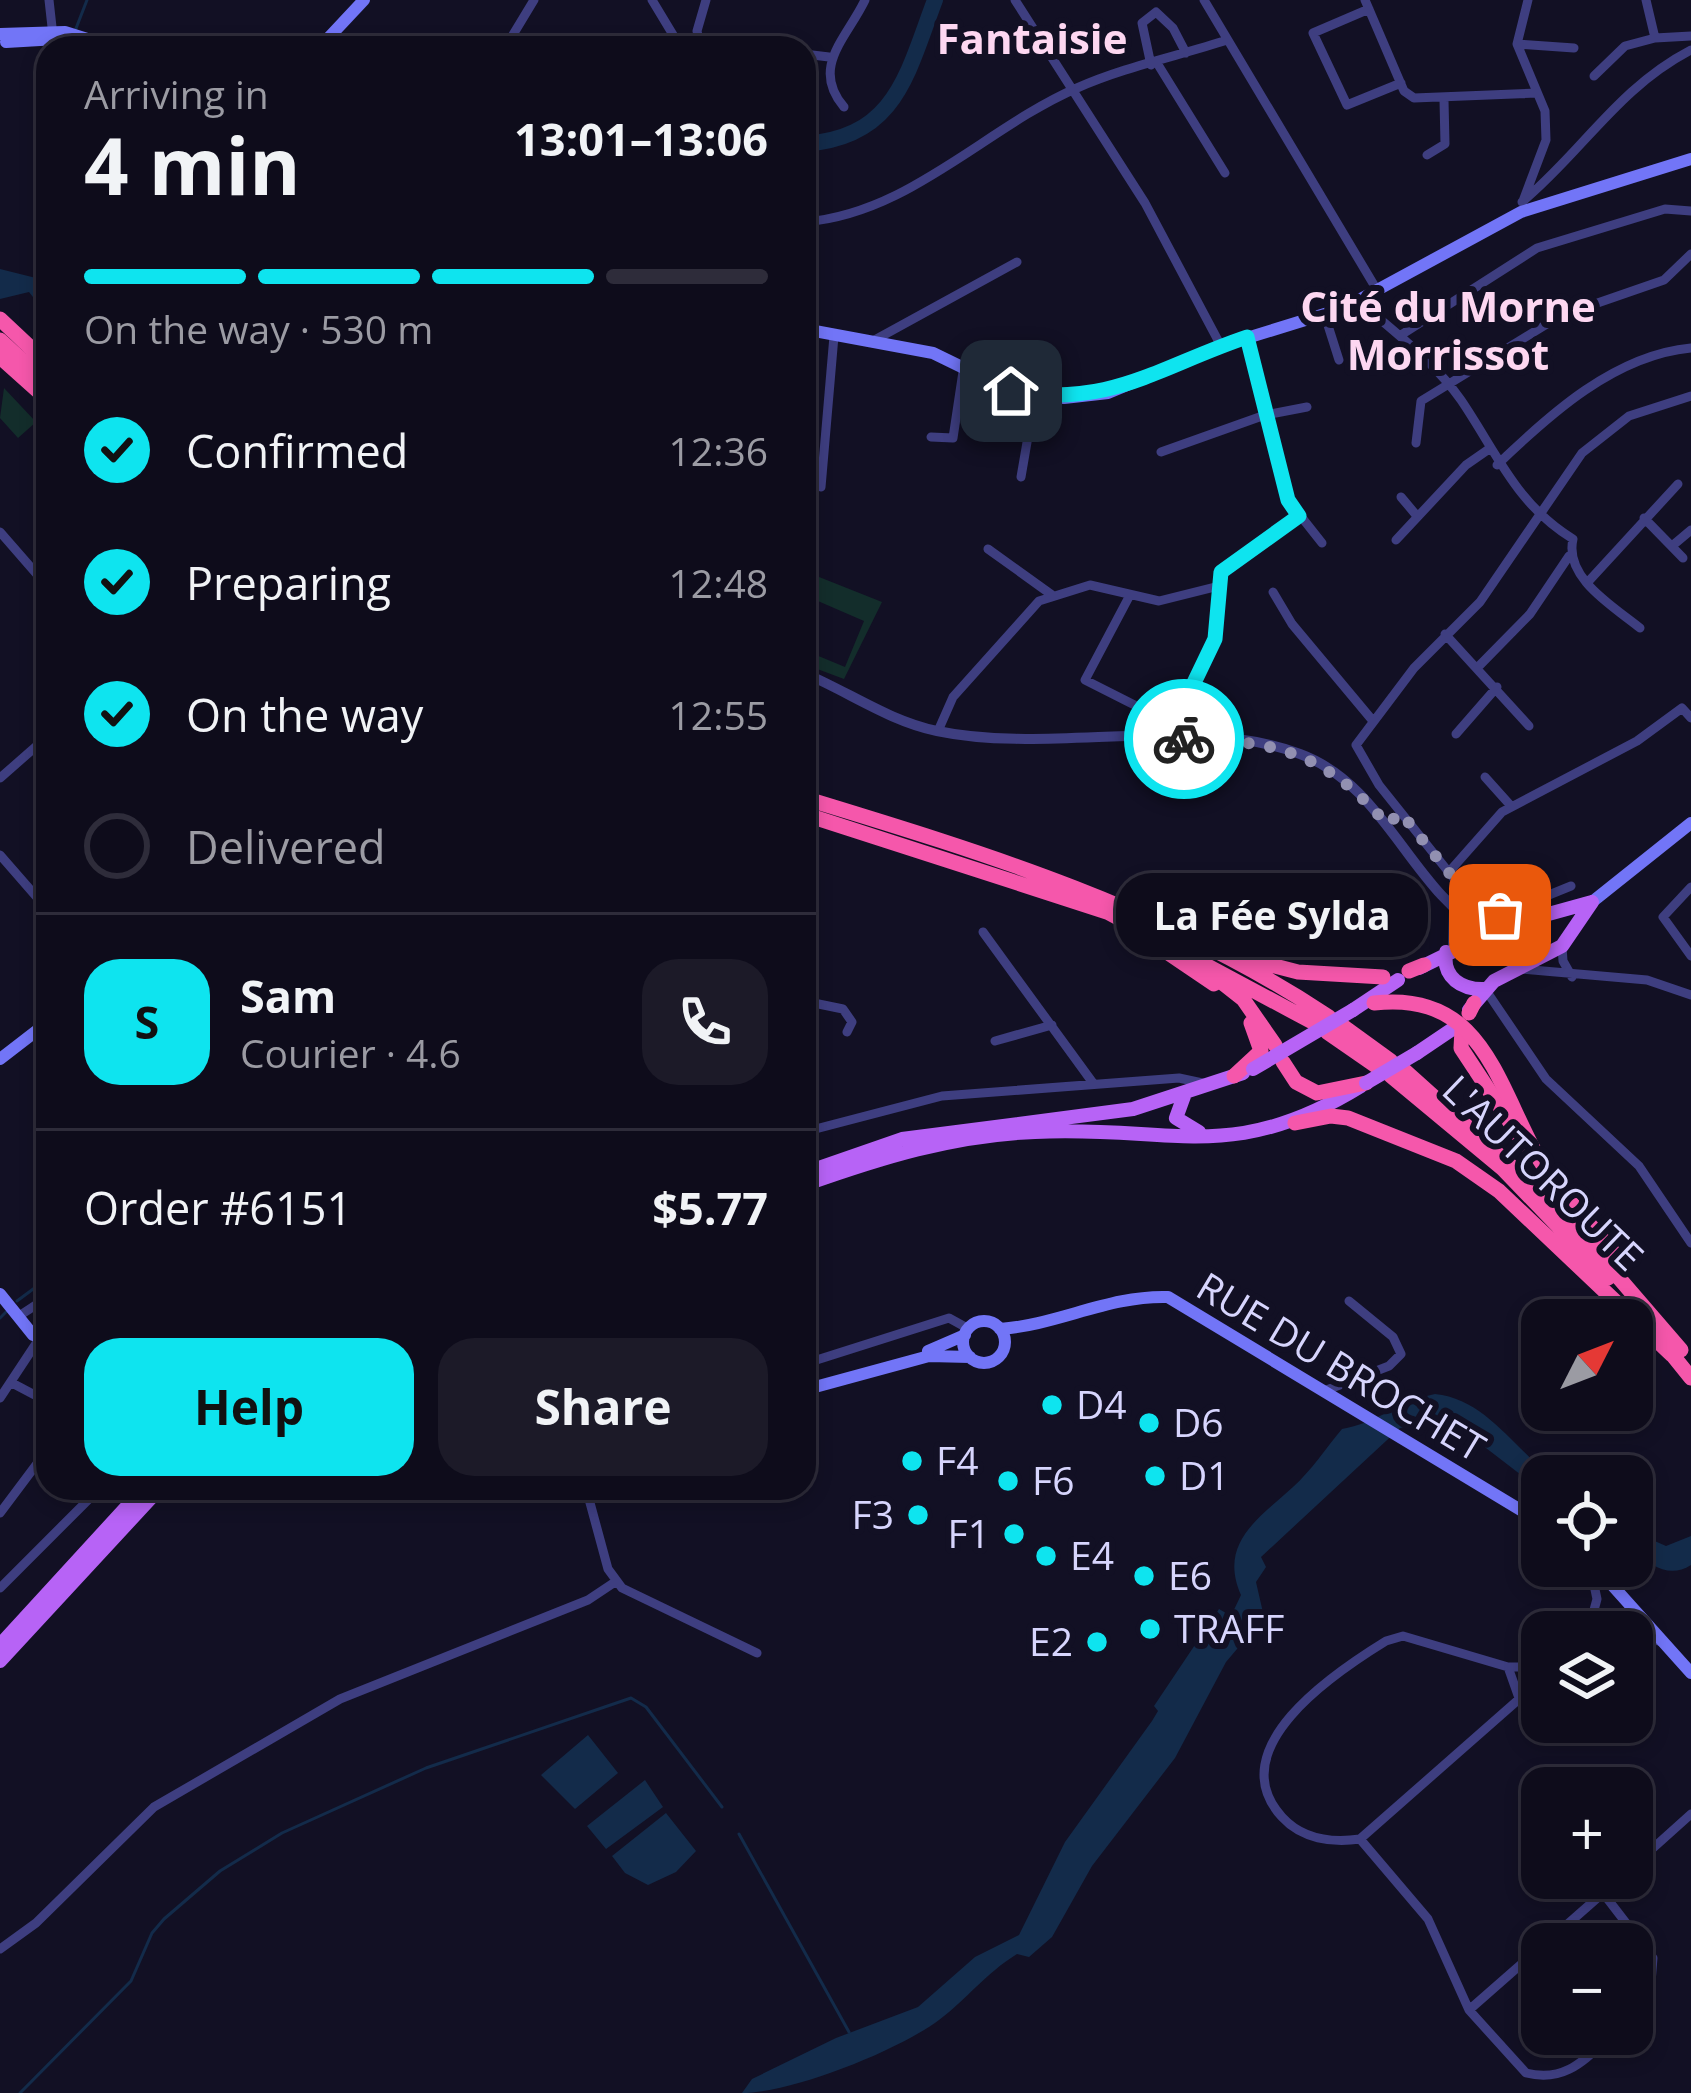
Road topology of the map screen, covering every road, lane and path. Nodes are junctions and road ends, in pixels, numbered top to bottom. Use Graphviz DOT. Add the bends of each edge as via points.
graph roads {
  1 [pos="49,0"];
  2 [pos="364,0"];
  3 [pos="534,0"];
  4 [pos="652,0"];
  5 [pos="706,0"];
  6 [pos="865,0"];
  7 [pos="1015,0"];
  8 [pos="1204,0"];
  9 [pos="1528,0"];
  10 [pos="1646,0"];
  11 [pos="1367,5"];
  12 [pos="58,35"];
  13 [pos="36,36"];
  14 [pos="39,36"];
  15 [pos="62,36"];
  16 [pos="330,36"];
  17 [pos="512,36"];
  18 [pos="674,36"];
  19 [pos="699,36"];
  20 [pos="1691,37"];
  21 [pos="0,38"];
  22 [pos="1655,38"];
  23 [pos="1227,40"];
  24 [pos="1516,44"];
  25 [pos="1574,48"];
  26 [pos="1691,50"];
  27 [pos="1186,53"];
  28 [pos="816,55"];
  29 [pos="829,57"];
  30 [pos="1154,63"];
  31 [pos="1594,76"];
  32 [pos="1401,83"];
  33 [pos="1076,88"];
  34 [pos="1537,92"];
  35 [pos="1444,100"];
  36 [pos="844,107"];
  37 [pos="1427,155"];
  38 [pos="1691,159"];
  39 [pos="1225,173"];
  40 [pos="1521,207"];
  41 [pos="1691,211"];
  42 [pos="816,219"];
  43 [pos="1691,254"];
  44 [pos="1017,262"];
  45 [pos="1377,290"];
  46 [pos="1359,301"];
  47 [pos="1325,316"];
  48 [pos="0,319"];
  49 [pos="816,331"];
  50 [pos="834,335"];
  51 [pos="1401,335"];
  52 [pos="1247,337"];
  53 [pos="0,340"];
  54 [pos="871,342"];
  55 [pos="1221,346"];
  56 [pos="1691,348"];
  57 [pos="36,353"];
  58 [pos="0,356"];
  59 [pos="1340,360"];
  60 [pos="964,365"];
  61 [pos="36,381"];
  62 [pos="1447,384"];
  63 [pos="36,385"];
  64 [pos="1035,395"];
  65 [pos="1691,396"];
  66 [pos="1306,407"];
  67 [pos="1265,415"];
  68 [pos="931,437"];
  69 [pos="1416,443"];
  70 [pos="1489,449"];
  71 [pos="1160,452"];
  72 [pos="1497,465"];
  73 [pos="1021,477"];
  74 [pos="1678,484"];
  75 [pos="821,487"];
  76 [pos="1401,497"];
  77 [pos="1537,513"];
  78 [pos="1299,516"];
  79 [pos="1417,516"];
  80 [pos="1644,518"];
  81 [pos="1691,530"];
  82 [pos="0,532"];
  83 [pos="1396,540"];
  84 [pos="1322,543"];
  85 [pos="1672,546"];
  86 [pos="988,549"];
  87 [pos="1569,556"];
  88 [pos="1683,558"];
  89 [pos="36,573"];
  90 [pos="1587,583"];
  91 [pos="1219,586"];
  92 [pos="1273,592"];
  93 [pos="1052,595"];
  94 [pos="1130,595"];
  95 [pos="1640,628"];
  96 [pos="1445,634"];
  97 [pos="1479,666"];
  98 [pos="816,679"];
  99 [pos="1497,687"];
  100 [pos="1691,718"];
  101 [pos="1372,721"];
  102 [pos="1174,725"];
  103 [pos="1529,726"];
  104 [pos="938,731"];
  105 [pos="1456,734"];
  106 [pos="1167,739"];
  107 [pos="36,746"];
  108 [pos="1485,777"];
  109 [pos="0,778"];
  110 [pos="816,802"];
  111 [pos="1511,806"];
  112 [pos="1401,813"];
  113 [pos="816,818"];
  114 [pos="1691,823"];
  115 [pos="1387,824"];
  116 [pos="0,855"];
  117 [pos="1449,872"];
  118 [pos="1571,886"];
  119 [pos="1691,887"];
  120 [pos="1057,892"];
  121 [pos="36,896"];
  122 [pos="1592,902"];
  123 [pos="1454,912"];
  124 [pos="1550,912"];
  125 [pos="1490,928"];
  126 [pos="1177,929"];
  127 [pos="983,932"];
  128 [pos="1566,940"];
  129 [pos="1152,942"];
  130 [pos="1450,950"];
  131 [pos="1691,956"];
  132 [pos="1518,968"];
  133 [pos="1405,973"];
  134 [pos="1572,977"];
  135 [pos="1485,989"];
  136 [pos="1691,994"];
  137 [pos="816,1003"];
  138 [pos="1354,1008"];
  139 [pos="1470,1009"];
  140 [pos="1328,1024"];
  141 [pos="1052,1025"];
  142 [pos="1459,1028"];
  143 [pos="36,1029"];
  144 [pos="848,1033"];
  145 [pos="995,1041"];
  146 [pos="1275,1045"];
  147 [pos="0,1059"];
  148 [pos="1283,1062"];
  149 [pos="1251,1066"];
  150 [pos="1391,1068"];
  151 [pos="1234,1076"];
  152 [pos="1093,1083"];
  153 [pos="1366,1083"];
  154 [pos="1212,1087"];
  155 [pos="1184,1096"];
  156 [pos="1295,1124"];
  157 [pos="816,1128"];
  158 [pos="1234,1137"];
  159 [pos="816,1169"];
  160 [pos="816,1181"];
  161 [pos="1573,1205"];
  162 [pos="1691,1243"];
  163 [pos="0,1294"];
  164 [pos="1349,1301"];
  165 [pos="36,1305"];
  166 [pos="19,1316"];
  167 [pos="1031,1327"];
  168 [pos="1000,1329"];
  169 [pos="36,1332"];
  170 [pos="967,1332"];
  171 [pos="1691,1346"];
  172 [pos="1004,1348"];
  173 [pos="36,1349"];
  174 [pos="928,1353"];
  175 [pos="1672,1354"];
  176 [pos="970,1357"];
  177 [pos="816,1360"];
  178 [pos="1691,1361"];
  179 [pos="1691,1378"];
  180 [pos="12,1383"];
  181 [pos="816,1385"];
  182 [pos="1324,1391"];
  183 [pos="36,1396"];
  184 [pos="0,1398"];
  185 [pos="36,1466"];
  186 [pos="88,1500"];
  187 [pos="133,1500"];
  188 [pos="149,1500"];
  189 [pos="590,1500"];
  190 [pos="1521,1511"];
  191 [pos="0,1513"];
  192 [pos="615,1582"];
  193 [pos="1612,1587"];
  194 [pos="0,1588"];
  195 [pos="1653,1639"];
  196 [pos="1663,1642"];
  197 [pos="0,1645"];
  198 [pos="757,1653"];
  199 [pos="0,1661"];
  200 [pos="1508,1667"];
  201 [pos="1521,1667"];
  202 [pos="1691,1673"];
  203 [pos="1519,1698"];
  204 [pos="1691,1814"];
  205 [pos="1360,1839"];
  206 [pos="1653,1848"];
  207 [pos="1597,1899"];
  208 [pos="1609,1899"];
  209 [pos="1569,1923"];
  210 [pos="1627,1923"];
  211 [pos="0,1949"];
  212 [pos="1521,1964"];
  213 [pos="1469,2009"];
  214 [pos="1589,2055"];
  1 -- 12 [label="street"];
  2 -- 16 [label="main road"];
  3 -- 17 [label="street"];
  4 -- 18 [label="street"];
  5 -- 19 [label="street"];
  6 -- 29 [label="street"];
  7 -- 33 [label="street"];
  8 -- 23 [label="street"];
  9 -- 24 [label="street"];
  10 -- 22 [label="street"];
  11 -- 32 [label="street"];
  11 -- 32 [label="street" via="1313,33 1347,105"];
  12 -- 14 [label="main road"];
  12 -- 15 [label="main road"];
  13 -- 21 [label="main road"];
  20 -- 22 [label="street"];
  22 -- 31 [label="street" via="1625,46"];
  23 -- 27 [label="street"];
  23 -- 45 [label="street"];
  24 -- 25 [label="street"];
  24 -- 34 [label="street"];
  26 -- 40 [label="street" via="1606,110"];
  27 -- 30 [label="street"];
  27 -- 30 [label="street" via="1156,12 1142,23"];
  28 -- 29 [label="street"];
  29 -- 36 [label="street" via="830,85"];
  30 -- 33 [label="street"];
  30 -- 39 [label="street"];
  32 -- 35 [label="street" via="1414,98"];
  33 -- 42 [label="street" via="915,185"];
  33 -- 55 [label="street"];
  34 -- 35 [label="street"];
  34 -- 40 [label="street" via="1546,140"];
  35 -- 37 [label="street" via="1445,144"];
  38 -- 40 [label="main road"];
  40 -- 45 [label="main road"];
  41 -- 51 [label="street" via="1665,209 1537,248"];
  43 -- 62 [label="street" via="1664,280 1560,316"];
  44 -- 54 [label="street"];
  45 -- 46 [label="main road"];
  46 -- 47 [label="main road"];
  46 -- 51 [label="street"];
  47 -- 52 [label="main road"];
  47 -- 59 [label="street"];
  48 -- 57 [label="highway"];
  49 -- 50 [label="main road"];
  50 -- 54 [label="main road"];
  50 -- 75 [label="street"];
  51 -- 62 [label="street"];
  52 -- 55 [label="main road"];
  52 -- 67 [label="street"];
  53 -- 61 [label="highway"];
  54 -- 60 [label="main road"];
  55 -- 64 [label="main road" via="1108,393"];
  56 -- 72 [label="street" via="1614,373 1546,418"];
  58 -- 63 [label="highway"];
  60 -- 64 [label="main road"];
  60 -- 68 [label="street" via="953,439"];
  62 -- 69 [label="street" via="1421,401"];
  62 -- 70 [label="street"];
  64 -- 73 [label="street"];
  65 -- 77 [label="street" via="1606,430"];
  66 -- 67 [label="street"];
  67 -- 71 [label="street"];
  67 -- 78 [label="street"];
  70 -- 72 [label="street"];
  70 -- 79 [label="street"];
  72 -- 77 [label="street"];
  74 -- 80 [label="street"];
  76 -- 79 [label="street"];
  77 -- 87 [label="street" via="1573,539"];
  77 -- 96 [label="street" via="1480,602"];
  78 -- 84 [label="street"];
  78 -- 91 [label="street" via="1225,566"];
  79 -- 83 [label="street"];
  80 -- 85 [label="street"];
  80 -- 90 [label="street"];
  81 -- 85 [label="street"];
  82 -- 89 [label="street"];
  85 -- 88 [label="street"];
  86 -- 93 [label="street"];
  87 -- 90 [label="street"];
  87 -- 97 [label="street" via="1530,614"];
  90 -- 95 [label="street"];
  91 -- 94 [label="street" via="1174,600"];
  91 -- 102 [label="street" via="1215,639"];
  92 -- 101 [label="street"];
  93 -- 94 [label="street" via="1090,586"];
  93 -- 104 [label="street" via="1026,610 979,664"];
  94 -- 102 [label="street" via="1085,680"];
  96 -- 97 [label="street"];
  96 -- 101 [label="street"];
  97 -- 99 [label="street"];
  98 -- 104 [label="street" via="892,718"];
  99 -- 103 [label="street"];
  99 -- 105 [label="street"];
  100 -- 111 [label="street" via="1682,708 1637,741"];
  101 -- 112 [label="street" via="1356,751"];
  102 -- 106 [label="street"];
  104 -- 106 [label="street"];
  106 -- 115 [label="street" via="1253,742 1300,754 1337,772"];
  107 -- 109 [label="street"];
  108 -- 111 [label="street"];
  110 -- 126 [label="highway, L'AUTOROUTE" via="1030,867"];
  111 -- 117 [label="street"];
  112 -- 115 [label="street"];
  112 -- 117 [label="street"];
  113 -- 120 [label="highway, L'AUTOROUTE"];
  114 -- 122 [label="main road"];
  115 -- 123 [label="street"];
  116 -- 121 [label="street"];
  117 -- 125 [label="street"];
  118 -- 125 [label="street"];
  119 -- 131 [label="street" via="1663,917"];
  120 -- 129 [label="highway"];
  120 -- 140 [label="highway, L'AUTOROUTE"];
  122 -- 124 [label="main road"];
  122 -- 128 [label="main road"];
  123 -- 125 [label="street"];
  123 -- 130 [label="street"];
  124 -- 125 [label="main road"];
  124 -- 128 [label="main road" via="1562,917"];
  125 -- 130 [label="main road"];
  126 -- 133 [label="highway" via="1268,967"];
  126 -- 140 [label="highway, L'AUTOROUTE"];
  127 -- 141 [label="street"];
  128 -- 132 [label="main road"];
  128 -- 134 [label="street" via="1563,962"];
  129 -- 146 [label="highway" via="1232,989"];
  129 -- 149 [label="highway" via="1212,983 1256,1029 1261,1048"];
  130 -- 133 [label="main road"];
  130 -- 135 [label="main road" via="1446,969 1457,983"];
  132 -- 134 [label="street"];
  132 -- 135 [label="main road"];
  133 -- 138 [label="main road"];
  134 -- 136 [label="street" via="1647,980"];
  135 -- 139 [label="main road"];
  135 -- 162 [label="street" via="1546,1078 1639,1166"];
  137 -- 144 [label="street" via="843,1009 853,1022"];
  138 -- 149 [label="main road, bridge"];
  138 -- 161 [label="highway, bridge" via="1424,1004 1471,1032 1538,1158"];
  140 -- 150 [label="highway, L'AUTOROUTE"];
  141 -- 145 [label="street"];
  141 -- 152 [label="street"];
  142 -- 153 [label="main road, bridge"];
  142 -- 161 [label="highway, bridge" via="1461,1048 1535,1163"];
  143 -- 147 [label="main road"];
  148 -- 153 [label="highway" via="1317,1094"];
  149 -- 151 [label="highway"];
  150 -- 175 [label="highway, L'AUTOROUTE" via="1534,1199"];
  150 -- 178 [label="highway, L'AUTOROUTE" via="1563,1213"];
  151 -- 154 [label="main road"];
  152 -- 154 [label="street" via="1179,1078"];
  152 -- 157 [label="street" via="898,1103"];
  153 -- 156 [label="main road"];
  154 -- 155 [label="main road"];
  155 -- 158 [label="main road" via="1175,1112 1183,1126"];
  155 -- 159 [label="main road" via="944,1130"];
  156 -- 158 [label="main road"];
  156 -- 175 [label="highway" via="1338,1116 1456,1161 1499,1191"];
  158 -- 160 [label="main road" via="981,1136 909,1149"];
  161 -- 171 [label="highway"];
  163 -- 166 [label="main road"];
  164 -- 182 [label="street" via="1393,1336 1401,1354"];
  165 -- 166 [label="street"];
  166 -- 169 [label="main road"];
  167 -- 168 [label="main road, RUE DU BROCHET"];
  167 -- 172 [label="main road, RUE DU BROCHET"];
  167 -- 182 [label="main road, RUE DU BROCHET" via="1168,1297"];
  168 -- 170 [label="main road" via="985,1322"];
  168 -- 172 [label="main road"];
  170 -- 174 [label="main road"];
  170 -- 176 [label="main road"];
  170 -- 177 [label="street" via="950,1318"];
  172 -- 176 [label="main road" via="992,1362"];
  173 -- 180 [label="street"];
  174 -- 176 [label="main road"];
  174 -- 181 [label="main road"];
  175 -- 179 [label="highway, L'AUTOROUTE"];
  180 -- 183 [label="street"];
  180 -- 184 [label="street"];
  182 -- 190 [label="main road, RUE DU BROCHET"];
  185 -- 191 [label="street"];
  186 -- 194 [label="street"];
  187 -- 197 [label="main road"];
  188 -- 199 [label="main road"];
  189 -- 192 [label="street"];
  192 -- 198 [label="street"];
  192 -- 211 [label="street" via="340,1699 154,1807"];
  193 -- 196 [label="main road"];
  195 -- 196 [label="street"];
  196 -- 202 [label="main road"];
  200 -- 201 [label="street"];
  200 -- 203 [label="street"];
  200 -- 205 [label="street" via="1403,1636 1369,1652 1283,1726 1264,1754 1262,1779 1278,1814 1305,1834"];
  203 -- 205 [label="street"];
  204 -- 206 [label="street"];
  205 -- 213 [label="street" via="1428,1919"];
  207 -- 209 [label="street"];
  208 -- 210 [label="street"];
  212 -- 213 [label="street"];
  213 -- 214 [label="street" via="1526,2073 1544,2078"];
}
